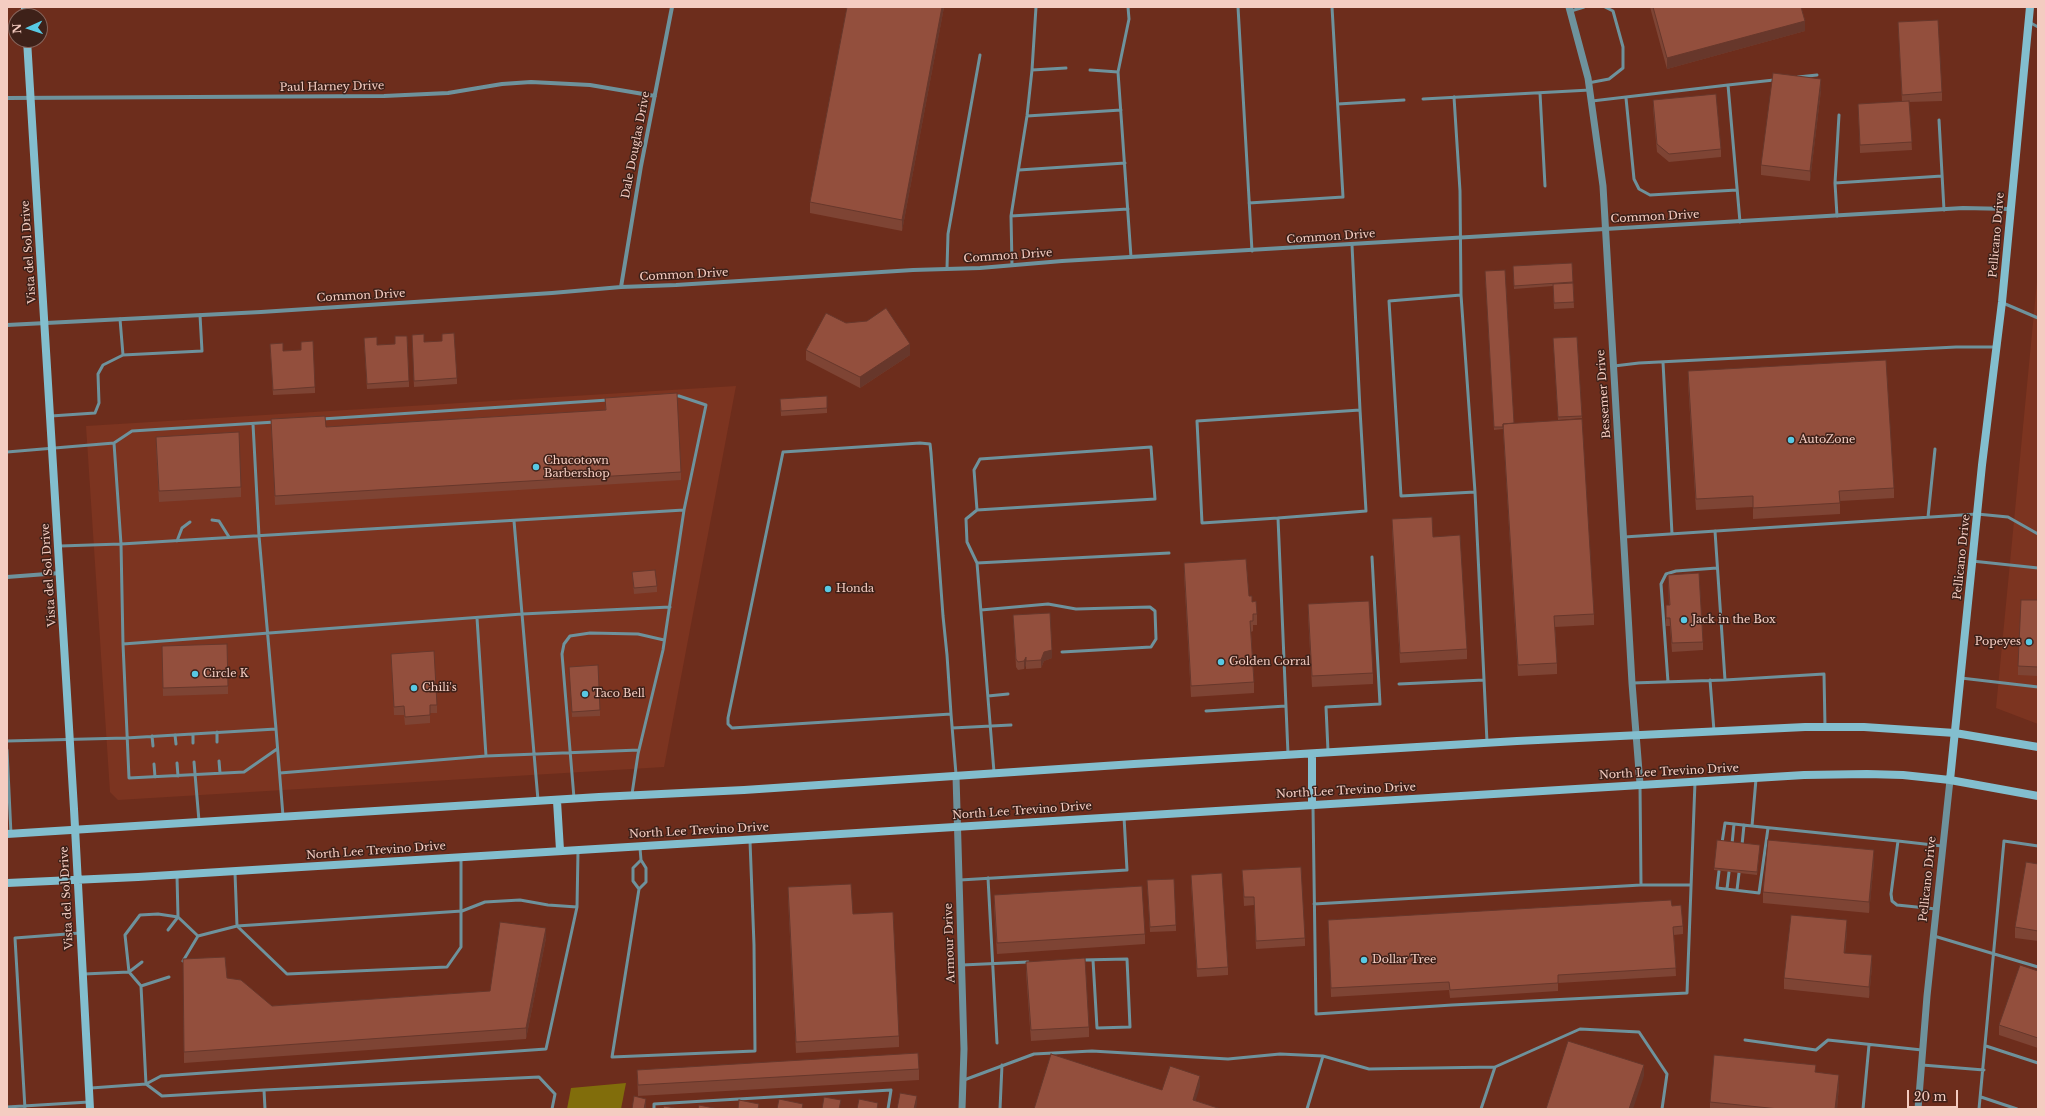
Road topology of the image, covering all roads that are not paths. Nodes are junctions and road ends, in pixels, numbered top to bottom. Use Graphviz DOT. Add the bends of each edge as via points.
graph roads {
  1 [pos="672,7"];
  2 [pos="1036,7"];
  3 [pos="1128,7"];
  4 [pos="1238,7"];
  5 [pos="1332,7"];
  6 [pos="1584,7"];
  7 [pos="1605,7"];
  8 [pos="2030,7"];
  9 [pos="1569,9"];
  10 [pos="2028,21"];
  11 [pos="2038,27"];
  12 [pos="27,48"];
  13 [pos="980,55"];
  14 [pos="1066,68"];
  15 [pos="1032,70"];
  16 [pos="1090,70"];
  17 [pos="1118,72"];
  18 [pos="1817,74"];
  19 [pos="1795,77"];
  20 [pos="1780,79"];
  21 [pos="1728,85"];
  22 [pos="1589,87"];
  23 [pos="1540,93"];
  24 [pos="654,96"];
  25 [pos="30,97"];
  26 [pos="1454,97"];
  27 [pos="7,98"];
  28 [pos="1626,98"];
  29 [pos="1423,99"];
  30 [pos="1404,100"];
  31 [pos="1591,102"];
  32 [pos="1338,104"];
  33 [pos="1121,110"];
  34 [pos="1839,114"];
  35 [pos="1027,116"];
  36 [pos="1939,120"];
  37 [pos="1125,163"];
  38 [pos="1018,170"];
  39 [pos="1942,176"];
  40 [pos="1835,183"];
  41 [pos="1545,186"];
  42 [pos="1737,190"];
  43 [pos="1249,203"];
  44 [pos="1128,209"];
  45 [pos="2010,209"];
  46 [pos="1944,210"];
  47 [pos="1011,216"];
  48 [pos="1837,216"];
  49 [pos="1740,222"];
  50 [pos="1605,229"];
  51 [pos="1460,238"];
  52 [pos="1352,245"];
  53 [pos="1252,251"];
  54 [pos="1131,257"];
  55 [pos="1012,265"];
  56 [pos="947,268"];
  57 [pos="621,287"];
  58 [pos="1461,295"];
  59 [pos="2002,302"];
  60 [pos="200,315"];
  61 [pos="2038,318"];
  62 [pos="120,319"];
  63 [pos="44,323"];
  64 [pos="7,325"];
  65 [pos="1996,347"];
  66 [pos="123,355"];
  67 [pos="1663,362"];
  68 [pos="1614,366"];
  69 [pos="671,396"];
  70 [pos="616,400"];
  71 [pos="1360,410"];
  72 [pos="50,416"];
  73 [pos="316,420"];
  74 [pos="277,422"];
  75 [pos="253,424"];
  76 [pos="114,443"];
  77 [pos="52,448"];
  78 [pos="1935,449"];
  79 [pos="7,452"];
  80 [pos="1475,492"];
  81 [pos="684,510"];
  82 [pos="977,510"];
  83 [pos="1977,514"];
  84 [pos="1928,516"];
  85 [pos="1278,518"];
  86 [pos="212,520"];
  87 [pos="514,521"];
  88 [pos="190,522"];
  89 [pos="1715,531"];
  90 [pos="1672,534"];
  91 [pos="2038,534"];
  92 [pos="259,536"];
  93 [pos="229,537"];
  94 [pos="1624,537"];
  95 [pos="177,541"];
  96 [pos="121,544"];
  97 [pos="58,546"];
  98 [pos="1169,553"];
  99 [pos="1372,557"];
  100 [pos="1972,561"];
  101 [pos="977,563"];
  102 [pos="1717,568"];
  103 [pos="2038,568"];
  104 [pos="60,573"];
  105 [pos="7,577"];
  106 [pos="670,607"];
  107 [pos="981,610"];
  108 [pos="522,614"];
  109 [pos="477,618"];
  110 [pos="268,633"];
  111 [pos="664,640"];
  112 [pos="123,644"];
  113 [pos="1062,652"];
  114 [pos="1961,678"];
  115 [pos="1484,680"];
  116 [pos="1710,680"];
  117 [pos="1725,680"];
  118 [pos="1668,682"];
  119 [pos="1632,683"];
  120 [pos="1399,684"];
  121 [pos="2038,686"];
  122 [pos="1008,694"];
  123 [pos="988,696"];
  124 [pos="1286,706"];
  125 [pos="1206,710"];
  126 [pos="951,714"];
  127 [pos="1011,725"];
  128 [pos="990,726"];
  129 [pos="1825,727"];
  130 [pos="952,728"];
  131 [pos="276,729"];
  132 [pos="217,732"];
  133 [pos="1956,732"];
  134 [pos="1714,733"];
  135 [pos="193,734"];
  136 [pos="175,735"];
  137 [pos="152,736"];
  138 [pos="1636,736"];
  139 [pos="126,738"];
  140 [pos="69,739"];
  141 [pos="7,742"];
  142 [pos="217,742"];
  143 [pos="193,743"];
  144 [pos="1487,743"];
  145 [pos="176,744"];
  146 [pos="153,746"];
  147 [pos="2038,747"];
  148 [pos="277,749"];
  149 [pos="7,750"];
  150 [pos="639,750"];
  151 [pos="570,753"];
  152 [pos="1328,753"];
  153 [pos="535,754"];
  154 [pos="1312,754"];
  155 [pos="1289,755"];
  156 [pos="486,756"];
  157 [pos="219,761"];
  158 [pos="194,762"];
  159 [pos="154,764"];
  160 [pos="177,764"];
  161 [pos="220,773"];
  162 [pos="280,773"];
  163 [pos="994,773"];
  164 [pos="195,775"];
  165 [pos="155,776"];
  166 [pos="178,776"];
  167 [pos="956,776"];
  168 [pos="1757,778"];
  169 [pos="1950,780"];
  170 [pos="1696,781"];
  171 [pos="8,783"];
  172 [pos="1640,784"];
  173 [pos="632,796"];
  174 [pos="2038,796"];
  175 [pos="574,799"];
  176 [pos="557,801"];
  177 [pos="539,802"];
  178 [pos="1312,804"];
  179 [pos="283,816"];
  180 [pos="1124,816"];
  181 [pos="199,821"];
  182 [pos="1734,824"];
  183 [pos="1744,825"];
  184 [pos="957,826"];
  185 [pos="1752,826"];
  186 [pos="1768,828"];
  187 [pos="75,829"];
  188 [pos="9,834"];
  189 [pos="750,839"];
  190 [pos="1898,841"];
  191 [pos="1722,843"];
  192 [pos="1732,844"];
  193 [pos="640,845"];
  194 [pos="1742,845"];
  195 [pos="1942,846"];
  196 [pos="2038,846"];
  197 [pos="578,849"];
  198 [pos="560,850"];
  199 [pos="461,856"];
  200 [pos="641,860"];
  201 [pos="235,871"];
  202 [pos="1719,871"];
  203 [pos="1729,872"];
  204 [pos="1739,873"];
  205 [pos="177,874"];
  206 [pos="76,878"];
  207 [pos="988,878"];
  208 [pos="958,880"];
  209 [pos="7,883"];
  210 [pos="1691,884"];
  211 [pos="1641,886"];
  212 [pos="639,889"];
  213 [pos="1727,889"];
  214 [pos="1737,890"];
  215 [pos="1314,904"];
  216 [pos="577,907"];
  217 [pos="1936,909"];
  218 [pos="462,911"];
  219 [pos="178,917"];
  220 [pos="237,926"];
  221 [pos="168,930"];
  222 [pos="80,932"];
  223 [pos="198,936"];
  224 [pos="1933,936"];
  225 [pos="1994,954"];
  226 [pos="1077,960"];
  227 [pos="1093,960"];
  228 [pos="183,961"];
  229 [pos="142,962"];
  230 [pos="1031,962"];
  231 [pos="993,963"];
  232 [pos="962,965"];
  233 [pos="2038,967"];
  234 [pos="128,972"];
  235 [pos="82,974"];
  236 [pos="169,977"];
  237 [pos="141,986"];
  238 [pos="1745,1040"];
  239 [pos="997,1043"];
  240 [pos="1869,1045"];
  241 [pos="1986,1046"];
  242 [pos="1923,1050"];
  243 [pos="1323,1056"];
  244 [pos="2038,1063"];
  245 [pos="1002,1065"];
  246 [pos="1922,1065"];
  247 [pos="1495,1067"];
  248 [pos="1984,1070"];
  249 [pos="964,1080"];
  250 [pos="146,1084"];
  251 [pos="89,1088"];
  252 [pos="264,1090"];
  253 [pos="1981,1097"];
  254 [pos="90,1105"];
  255 [pos="7,1107"];
  256 [pos="25,1107"];
  257 [pos="265,1109"];
  258 [pos="552,1109"];
  259 [pos="654,1109"];
  260 [pos="888,1109"];
  261 [pos="962,1109"];
  262 [pos="1000,1109"];
  263 [pos="1307,1109"];
  264 [pos="1481,1109"];
  265 [pos="1662,1109"];
  266 [pos="1863,1109"];
  267 [pos="1918,1109"];
  268 [pos="1979,1109"];
  269 [pos="2017,1109"];
  1 -- 24 [label="street, Dale Douglas Drive"];
  2 -- 15 [label="lane"];
  3 -- 17 [label="lane" via="1129,19"];
  4 -- 43 [label="lane"];
  5 -- 32 [label="lane"];
  6 -- 9 [label="lane"];
  7 -- 22 [label="lane" via="1613,11 1624,47 1623,68 1609,79"];
  8 -- 10 [label="main road, Pellicano Drive"];
  9 -- 22 [label="street, Bessemer Drive"];
  10 -- 11 [label="lane"];
  10 -- 45 [label="main road, Pellicano Drive"];
  12 -- 25 [label="main road, Vista del Sol Drive"];
  13 -- 56 [label="lane" via="948,234"];
  14 -- 15 [label="lane"];
  15 -- 35 [label="lane"];
  16 -- 17 [label="lane"];
  17 -- 33 [label="lane"];
  18 -- 19 [label="lane"];
  20 -- 21 [label="lane"];
  21 -- 28 [label="lane"];
  21 -- 42 [label="lane"];
  22 -- 23 [label="lane"];
  22 -- 31 [label="street, Bessemer Drive"];
  23 -- 26 [label="lane"];
  23 -- 41 [label="lane"];
  24 -- 25 [label="street, Paul Harney Drive" via="590,85 531,82 448,92 384,96"];
  24 -- 57 [label="street, Dale Douglas Drive"];
  25 -- 27 [label="street, Paul Harney Drive"];
  25 -- 63 [label="main road, Vista del Sol Drive"];
  26 -- 29 [label="lane"];
  26 -- 51 [label="lane"];
  28 -- 31 [label="lane"];
  28 -- 42 [label="lane" via="1634,179 1640,189 1650,195"];
  30 -- 32 [label="lane"];
  31 -- 50 [label="street, Bessemer Drive" via="1603,186"];
  32 -- 43 [label="lane" via="1343,197"];
  33 -- 35 [label="lane"];
  33 -- 37 [label="lane"];
  34 -- 40 [label="lane"];
  35 -- 38 [label="lane"];
  36 -- 39 [label="lane"];
  37 -- 38 [label="lane"];
  37 -- 44 [label="lane"];
  38 -- 47 [label="lane"];
  39 -- 40 [label="lane"];
  39 -- 46 [label="lane"];
  40 -- 48 [label="lane"];
  42 -- 49 [label="lane"];
  43 -- 53 [label="lane"];
  44 -- 47 [label="lane"];
  44 -- 54 [label="lane"];
  45 -- 46 [label="street, Common Drive"];
  45 -- 59 [label="main road, Pellicano Drive"];
  46 -- 48 [label="street, Common Drive"];
  47 -- 55 [label="lane"];
  48 -- 49 [label="street, Common Drive"];
  49 -- 50 [label="street, Common Drive"];
  50 -- 51 [label="street, Common Drive"];
  50 -- 68 [label="street, Bessemer Drive"];
  51 -- 52 [label="street, Common Drive"];
  51 -- 58 [label="lane"];
  52 -- 53 [label="street, Common Drive"];
  52 -- 71 [label="lane"];
  53 -- 54 [label="street, Common Drive"];
  54 -- 55 [label="street, Common Drive"];
  55 -- 56 [label="street, Common Drive"];
  56 -- 57 [label="street, Common Drive"];
  57 -- 60 [label="street, Common Drive"];
  58 -- 80 [label="lane"];
  58 -- 80 [label="lane" via="1389,301 1401,496"];
  59 -- 61 [label="lane"];
  59 -- 65 [label="main road, Pellicano Drive"];
  60 -- 62 [label="street, Common Drive"];
  60 -- 66 [label="lane" via="202,351"];
  62 -- 63 [label="street, Common Drive"];
  62 -- 66 [label="lane"];
  63 -- 64 [label="street, Common Drive"];
  63 -- 72 [label="main road, Vista del Sol Drive"];
  65 -- 67 [label="lane" via="1956,346"];
  65 -- 83 [label="main road, Pellicano Drive"];
  66 -- 72 [label="lane" via="103,365 98,374 99,403 95,413"];
  67 -- 68 [label="lane"];
  67 -- 90 [label="lane"];
  68 -- 94 [label="street, Bessemer Drive"];
  69 -- 81 [label="lane" via="706,405"];
  70 -- 73 [label="lane"];
  71 -- 85 [label="lane" via="1366,511"];
  71 -- 85 [label="lane" via="1197,421 1202,523"];
  72 -- 77 [label="main road, Vista del Sol Drive"];
  74 -- 75 [label="lane"];
  75 -- 76 [label="lane" via="132,431"];
  75 -- 92 [label="lane"];
  76 -- 77 [label="lane"];
  76 -- 96 [label="lane"];
  77 -- 79 [label="lane"];
  77 -- 97 [label="main road, Vista del Sol Drive"];
  78 -- 84 [label="lane"];
  80 -- 115 [label="lane"];
  81 -- 87 [label="lane"];
  81 -- 106 [label="lane"];
  82 -- 82 [label="lane" via="974,470 980,459 1151,447 1155,499"];
  82 -- 101 [label="lane" via="966,519 967,542"];
  83 -- 84 [label="lane"];
  83 -- 91 [label="lane" via="2008,517"];
  83 -- 100 [label="main road, Pellicano Drive"];
  84 -- 89 [label="lane"];
  85 -- 124 [label="lane"];
  86 -- 93 [label="lane" via="219,521"];
  87 -- 92 [label="lane"];
  87 -- 108 [label="lane"];
  88 -- 95 [label="lane" via="182,528"];
  89 -- 90 [label="lane"];
  89 -- 102 [label="lane"];
  90 -- 94 [label="lane"];
  92 -- 93 [label="lane"];
  92 -- 110 [label="lane"];
  93 -- 95 [label="lane"];
  94 -- 119 [label="street, Bessemer Drive"];
  95 -- 96 [label="lane"];
  96 -- 97 [label="lane"];
  96 -- 112 [label="lane"];
  97 -- 104 [label="main road, Vista del Sol Drive"];
  98 -- 101 [label="lane"];
  99 -- 152 [label="lane" via="1380,704 1326,707"];
  100 -- 103 [label="lane"];
  100 -- 114 [label="main road, Pellicano Drive"];
  101 -- 107 [label="lane"];
  102 -- 117 [label="lane"];
  102 -- 118 [label="lane" via="1676,571 1666,574 1661,584"];
  104 -- 105 [label="street"];
  104 -- 140 [label="main road, Vista del Sol Drive"];
  106 -- 108 [label="lane"];
  106 -- 111 [label="lane"];
  107 -- 113 [label="lane" via="1048,604 1076,609 1150,607 1155,611 1156,639 1150,647"];
  107 -- 123 [label="lane"];
  108 -- 109 [label="lane"];
  108 -- 153 [label="lane"];
  109 -- 110 [label="lane"];
  109 -- 156 [label="lane"];
  110 -- 112 [label="lane"];
  110 -- 131 [label="lane"];
  111 -- 150 [label="lane"];
  111 -- 151 [label="lane" via="615,632 570,636 564,644 562,654"];
  112 -- 139 [label="lane"];
  114 -- 121 [label="lane"];
  114 -- 133 [label="main road, Pellicano Drive"];
  115 -- 120 [label="lane"];
  115 -- 144 [label="lane"];
  116 -- 117 [label="lane"];
  116 -- 118 [label="lane"];
  116 -- 134 [label="lane"];
  117 -- 129 [label="lane" via="1824,674"];
  118 -- 119 [label="lane"];
  119 -- 138 [label="street, Bessemer Drive"];
  122 -- 123 [label="lane"];
  123 -- 128 [label="lane"];
  124 -- 125 [label="lane"];
  124 -- 155 [label="lane"];
  126 -- 126 [label="lane" via="930,444 783,452 728,724 732,728"];
  126 -- 130 [label="lane"];
  127 -- 128 [label="lane"];
  128 -- 130 [label="lane"];
  128 -- 163 [label="lane"];
  129 -- 133 [label="main road"];
  129 -- 134 [label="main road"];
  130 -- 167 [label="lane"];
  131 -- 132 [label="lane"];
  131 -- 148 [label="lane"];
  132 -- 135 [label="lane"];
  132 -- 142 [label="lane"];
  133 -- 147 [label="main road"];
  133 -- 169 [label="main road, Pellicano Drive"];
  134 -- 138 [label="main road"];
  135 -- 136 [label="lane"];
  135 -- 143 [label="lane"];
  136 -- 137 [label="lane"];
  136 -- 145 [label="lane"];
  137 -- 139 [label="lane"];
  137 -- 146 [label="lane"];
  138 -- 144 [label="main road"];
  138 -- 172 [label="street, Bessemer Drive"];
  139 -- 140 [label="lane"];
  139 -- 165 [label="lane" via="129,778"];
  140 -- 141 [label="lane"];
  140 -- 187 [label="main road, Vista del Sol Drive"];
  144 -- 152 [label="main road"];
  148 -- 161 [label="lane" via="244,772"];
  148 -- 162 [label="lane"];
  149 -- 171 [label="lane"];
  150 -- 151 [label="lane"];
  150 -- 173 [label="lane"];
  151 -- 153 [label="lane"];
  151 -- 175 [label="lane"];
  152 -- 154 [label="main road"];
  153 -- 156 [label="lane"];
  153 -- 177 [label="lane"];
  154 -- 155 [label="main road"];
  154 -- 178 [label="main road"];
  155 -- 163 [label="main road"];
  156 -- 162 [label="lane"];
  157 -- 161 [label="lane"];
  158 -- 164 [label="lane"];
  159 -- 165 [label="lane"];
  160 -- 166 [label="lane"];
  161 -- 164 [label="lane"];
  162 -- 179 [label="lane"];
  163 -- 167 [label="main road"];
  164 -- 166 [label="lane"];
  164 -- 181 [label="lane"];
  165 -- 166 [label="lane"];
  167 -- 173 [label="main road"];
  167 -- 184 [label="street, Armour Drive"];
  168 -- 169 [label="main road, North Lee Trevino Drive" via="1867,774"];
  168 -- 170 [label="main road, North Lee Trevino Drive"];
  168 -- 185 [label="lane"];
  169 -- 174 [label="main road, North Lee Trevino Drive"];
  169 -- 195 [label="street, Pellicano Drive"];
  170 -- 172 [label="main road, North Lee Trevino Drive"];
  170 -- 210 [label="lane"];
  171 -- 188 [label="lane"];
  172 -- 178 [label="main road, North Lee Trevino Drive"];
  172 -- 211 [label="lane"];
  173 -- 175 [label="main road"];
  175 -- 176 [label="main road"];
  176 -- 177 [label="main road"];
  176 -- 198 [label="main road"];
  177 -- 179 [label="main road"];
  178 -- 180 [label="main road, North Lee Trevino Drive"];
  178 -- 215 [label="lane"];
  179 -- 181 [label="main road"];
  180 -- 184 [label="main road, North Lee Trevino Drive"];
  180 -- 207 [label="lane" via="1127,870"];
  181 -- 187 [label="main road"];
  182 -- 183 [label="lane"];
  182 -- 191 [label="lane" via="1725,823"];
  182 -- 192 [label="lane"];
  183 -- 185 [label="lane"];
  183 -- 194 [label="lane"];
  184 -- 189 [label="main road, North Lee Trevino Drive"];
  184 -- 208 [label="street, Armour Drive"];
  185 -- 186 [label="lane"];
  186 -- 190 [label="lane"];
  186 -- 214 [label="lane" via="1759,893"];
  187 -- 188 [label="main road"];
  187 -- 206 [label="main road, Vista del Sol Drive"];
  189 -- 193 [label="main road, North Lee Trevino Drive"];
  189 -- 212 [label="lane" via="755,1051 612,1057"];
  190 -- 195 [label="lane"];
  190 -- 217 [label="lane" via="1892,901 1897,905"];
  193 -- 197 [label="main road, North Lee Trevino Drive"];
  193 -- 200 [label="lane"];
  195 -- 217 [label="street, Pellicano Drive"];
  196 -- 225 [label="lane" via="2004,841"];
  197 -- 198 [label="main road, North Lee Trevino Drive"];
  197 -- 216 [label="lane"];
  198 -- 199 [label="main road, North Lee Trevino Drive"];
  199 -- 201 [label="main road, North Lee Trevino Drive"];
  199 -- 218 [label="lane"];
  200 -- 212 [label="lane" via="646,868 646,882"];
  200 -- 212 [label="lane" via="633,868 633,881"];
  201 -- 205 [label="main road, North Lee Trevino Drive"];
  201 -- 220 [label="lane"];
  202 -- 213 [label="lane" via="1717,888"];
  203 -- 213 [label="lane"];
  204 -- 214 [label="lane"];
  205 -- 206 [label="main road, North Lee Trevino Drive"];
  205 -- 219 [label="lane"];
  206 -- 209 [label="main road, North Lee Trevino Drive"];
  206 -- 222 [label="main road, Vista del Sol Drive"];
  207 -- 208 [label="lane"];
  207 -- 231 [label="lane"];
  208 -- 232 [label="street, Armour Drive"];
  210 -- 211 [label="lane"];
  210 -- 215 [label="lane" via="1687,994 1316,1014"];
  211 -- 215 [label="lane"];
  213 -- 214 [label="lane"];
  216 -- 218 [label="lane" via="520,900 485,902"];
  216 -- 250 [label="lane" via="546,1049 161,1076"];
  217 -- 224 [label="street, Pellicano Drive"];
  218 -- 220 [label="lane"];
  218 -- 220 [label="lane" via="461,947 447,967 287,974"];
  219 -- 221 [label="lane"];
  219 -- 223 [label="lane"];
  219 -- 234 [label="lane" via="140,915 125,934"];
  220 -- 223 [label="lane"];
  222 -- 235 [label="main road, Vista del Sol Drive"];
  222 -- 256 [label="lane" via="16,938"];
  223 -- 228 [label="lane"];
  224 -- 225 [label="lane"];
  224 -- 242 [label="street, Pellicano Drive"];
  225 -- 233 [label="lane"];
  225 -- 241 [label="lane"];
  226 -- 227 [label="lane"];
  227 -- 227 [label="lane" via="1127,959 1130,1027 1097,1028"];
  229 -- 234 [label="lane"];
  230 -- 231 [label="lane"];
  231 -- 232 [label="lane"];
  231 -- 239 [label="lane"];
  232 -- 249 [label="street, Armour Drive"];
  234 -- 235 [label="lane"];
  234 -- 237 [label="lane"];
  235 -- 251 [label="main road, Vista del Sol Drive"];
  236 -- 237 [label="lane"];
  237 -- 250 [label="lane"];
  238 -- 240 [label="lane" via="1816,1050 1828,1040"];
  240 -- 242 [label="lane"];
  240 -- 266 [label="lane"];
  241 -- 244 [label="lane"];
  241 -- 248 [label="lane"];
  242 -- 246 [label="street, Pellicano Drive"];
  243 -- 245 [label="lane" via="1280,1054 1228,1059 1092,1051 1034,1054"];
  243 -- 247 [label="lane" via="1369,1068"];
  243 -- 263 [label="lane"];
  245 -- 249 [label="lane"];
  245 -- 262 [label="lane"];
  246 -- 248 [label="lane"];
  246 -- 267 [label="street, Pellicano Drive"];
  247 -- 264 [label="lane"];
  247 -- 265 [label="lane" via="1580,1029 1639,1032 1667,1074"];
  248 -- 253 [label="lane"];
  249 -- 261 [label="street, Armour Drive"];
  250 -- 251 [label="lane"];
  250 -- 252 [label="lane" via="162,1096"];
  251 -- 254 [label="main road, Vista del Sol Drive"];
  252 -- 257 [label="lane"];
  252 -- 258 [label="lane" via="539,1076 555,1094"];
  253 -- 268 [label="lane"];
  253 -- 269 [label="lane"];
  254 -- 256 [label="lane"];
  255 -- 256 [label="lane"];
  259 -- 260 [label="lane" via="654,1104 891,1090"];
}
